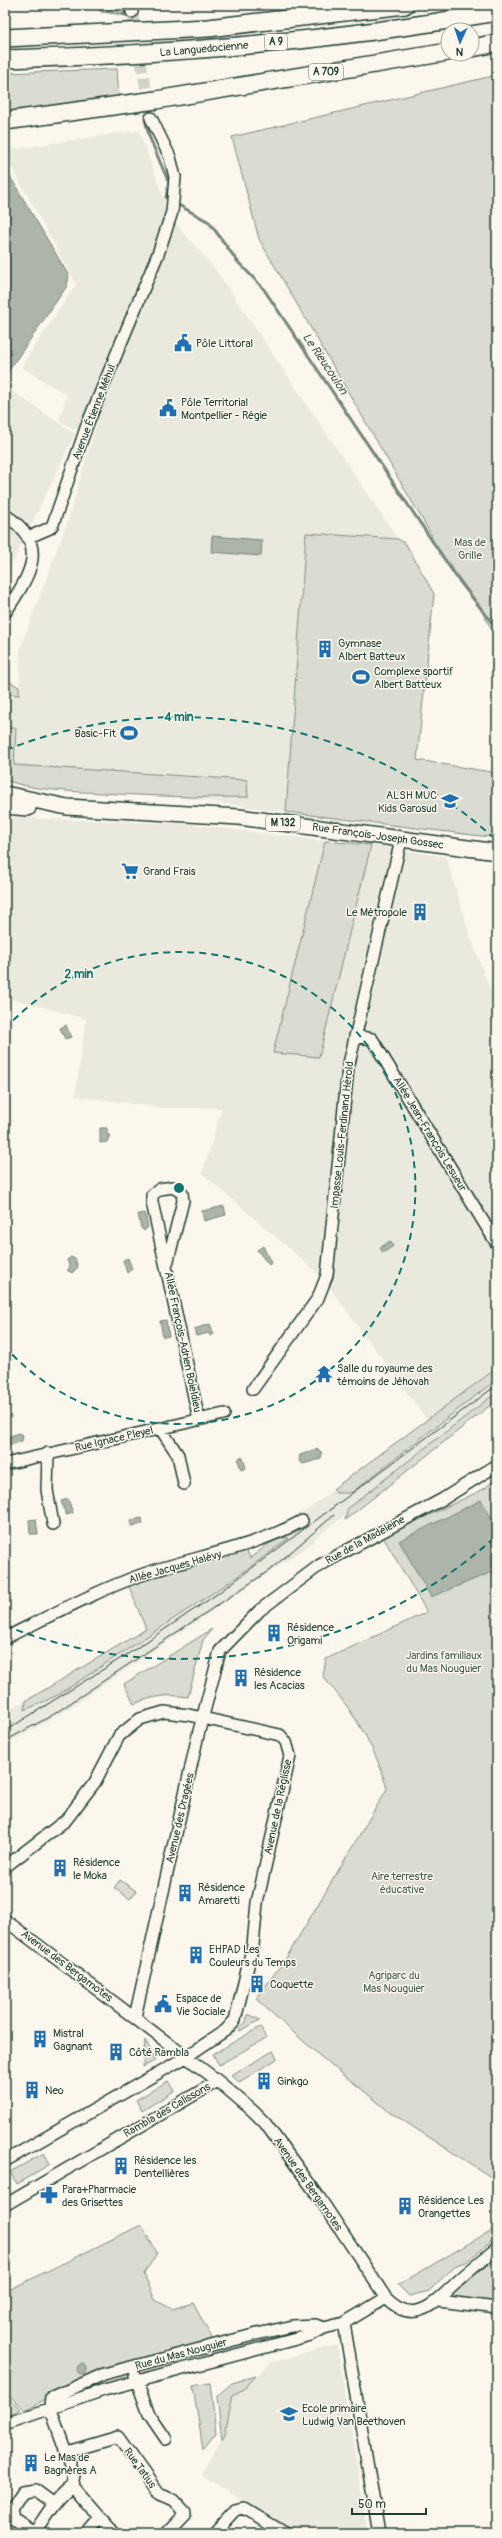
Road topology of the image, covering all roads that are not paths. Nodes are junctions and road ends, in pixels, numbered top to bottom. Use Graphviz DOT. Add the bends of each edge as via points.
graph roads {
  1 [pos="405,5"];
  2 [pos="497,12"];
  3 [pos="5,38"];
  4 [pos="497,43"];
  5 [pos="480,46"];
  6 [pos="440,53"];
  7 [pos="5,59"];
  8 [pos="151,118"];
  9 [pos="5,121"];
  10 [pos="5,515"];
  11 [pos="29,537"];
  12 [pos="5,613"];
  13 [pos="5,794"];
  14 [pos="5,806"];
  15 [pos="67,807"];
  16 [pos="401,840"];
  17 [pos="497,852"];
  18 [pos="355,1036"];
  19 [pos="497,1244"];
  20 [pos="167,1264"];
  21 [pos="253,1389"];
  22 [pos="224,1414"];
  23 [pos="199,1420"];
  24 [pos="160,1428"];
  25 [pos="48,1453"];
  26 [pos="5,1464"];
  27 [pos="497,1465"];
  28 [pos="184,1484"];
  29 [pos="302,1521"];
  30 [pos="53,1524"];
  31 [pos="241,1627"];
  32 [pos="5,1638"];
  33 [pos="203,1716"];
  34 [pos="5,1867"];
  35 [pos="5,1920"];
  36 [pos="135,2017"];
  37 [pos="186,2057"];
  38 [pos="218,2081"];
  39 [pos="5,2161"];
  40 [pos="5,2205"];
  41 [pos="497,2248"];
  42 [pos="386,2298"];
  43 [pos="438,2301"];
  44 [pos="497,2308"];
  45 [pos="344,2323"];
  46 [pos="324,2328"];
  47 [pos="132,2367"];
  48 [pos="136,2381"];
  49 [pos="50,2407"];
  50 [pos="5,2424"];
  51 [pos="166,2439"];
  52 [pos="67,2452"];
  53 [pos="72,2486"];
  54 [pos="54,2504"];
  55 [pos="100,2518"];
  56 [pos="87,2533"];
  57 [pos="113,2533"];
  58 [pos="166,2533"];
  59 [pos="214,2533"];
  60 [pos="285,2533"];
  61 [pos="379,2533"];
  1 -- 3 [label="highway, La Languedocienne / A 9" via="208,28"];
  2 -- 7 [label="highway, La Languedocienne / A 9" via="388,29 260,44 117,55"];
  4 -- 5 [label="highway"];
  6 -- 9 [label="highway, A 709" via="156,100"];
  8 -- 11 [label="street, Avenue Étienne Méhul" via="170,158 175,177 174,200 158,254 87,425 53,524 50,528"];
  10 -- 11 [label="street" via="17,522"];
  11 -- 12 [label="street" via="34,555 32,568"];
  13 -- 15 [label="main road, Rue François-Joseph Gossec / M 132"];
  14 -- 15 [label="main road, Rue François-Joseph Gossec / M 132" via="43,809"];
  15 -- 16 [label="main road, Rue François-Joseph Gossec / M 132" via="239,817"];
  16 -- 17 [label="main road, Rue François-Joseph Gossec / M 132"];
  16 -- 18 [label="street, Impasse Louis-Ferdinand Hérold"];
  18 -- 19 [label="street, Allée Jean-François Lesueur" via="372,1039"];
  18 -- 21 [label="street, Impasse Louis-Ferdinand Hérold" via="348,1068 327,1275 318,1298"];
  20 -- 20 [label="street, Allée François-Adrien Boieldieu" via="183,1201 182,1193 173,1187 160,1189 152,1195"];
  20 -- 23 [label="street, Allée François-Adrien Boieldieu"];
  22 -- 23 [label="street, Rue Ignace Pleyel"];
  23 -- 24 [label="street, Rue Ignace Pleyel"];
  24 -- 25 [label="street, Rue Ignace Pleyel"];
  24 -- 28 [label="street" via="178,1455"];
  25 -- 26 [label="street, Rue Ignace Pleyel"];
  25 -- 30 [label="street" via="46,1490"];
  27 -- 31 [label="street, Rue de la Madeleine" via="443,1498 320,1565 282,1592"];
  29 -- 32 [label="street, Allée Jacques Halévy" via="278,1534 230,1551 136,1577 50,1614"];
  31 -- 33 [label="street, Avenue des Dragées" via="220,1651"];
  33 -- 34 [label="street, Avenue de la Réglisse" via="164,1712 131,1725 112,1748 95,1782 66,1820"];
  33 -- 36 [label="street, Avenue des Dragées"];
  33 -- 37 [label="street, Avenue de la Réglisse" via="280,1735 286,1742 290,1756 257,1903 253,1945 235,2020 226,2030"];
  35 -- 36 [label="street, Avenue des Bergamotes"];
  36 -- 37 [label="street, Avenue des Bergamotes"];
  37 -- 38 [label="street, Rambla des Calissons"];
  37 -- 39 [label="street"];
  38 -- 40 [label="street, Rambla des Calissons"];
  38 -- 42 [label="street, Avenue des Bergamotes" via="265,2123"];
  41 -- 43 [label="street"];
  42 -- 43 [label="street, Avenue des Bergamotes" via="395,2308 414,2312"];
  42 -- 45 [label="street, Rue du Mas Nouguier"];
  43 -- 44 [label="street"];
  45 -- 46 [label="street, Rue du Mas Nouguier"];
  45 -- 61 [label="street"];
  46 -- 47 [label="street, Rue du Mas Nouguier" via="315,2326 278,2329"];
  46 -- 48 [label="street, Rue du Mas Nouguier" via="311,2335"];
  47 -- 48 [label="street"];
  47 -- 49 [label="street, Rue du Mas Nouguier" via="104,2374 72,2387 52,2398"];
  48 -- 49 [label="street, Rue du Mas Nouguier"];
  48 -- 51 [label="street" via="149,2414"];
  49 -- 50 [label="street, Rue du Mas Nouguier"];
  49 -- 52 [label="street"];
  52 -- 53 [label="street" via="74,2475"];
  52 -- 58 [label="street, Rue Tatius" via="118,2437 159,2494 173,2500 185,2513"];
  53 -- 54 [label="street" via="63,2492"];
  53 -- 55 [label="street"];
  55 -- 56 [label="street"];
  55 -- 57 [label="street"];
  59 -- 60 [label="street" via="235,2510 243,2508"];
}
